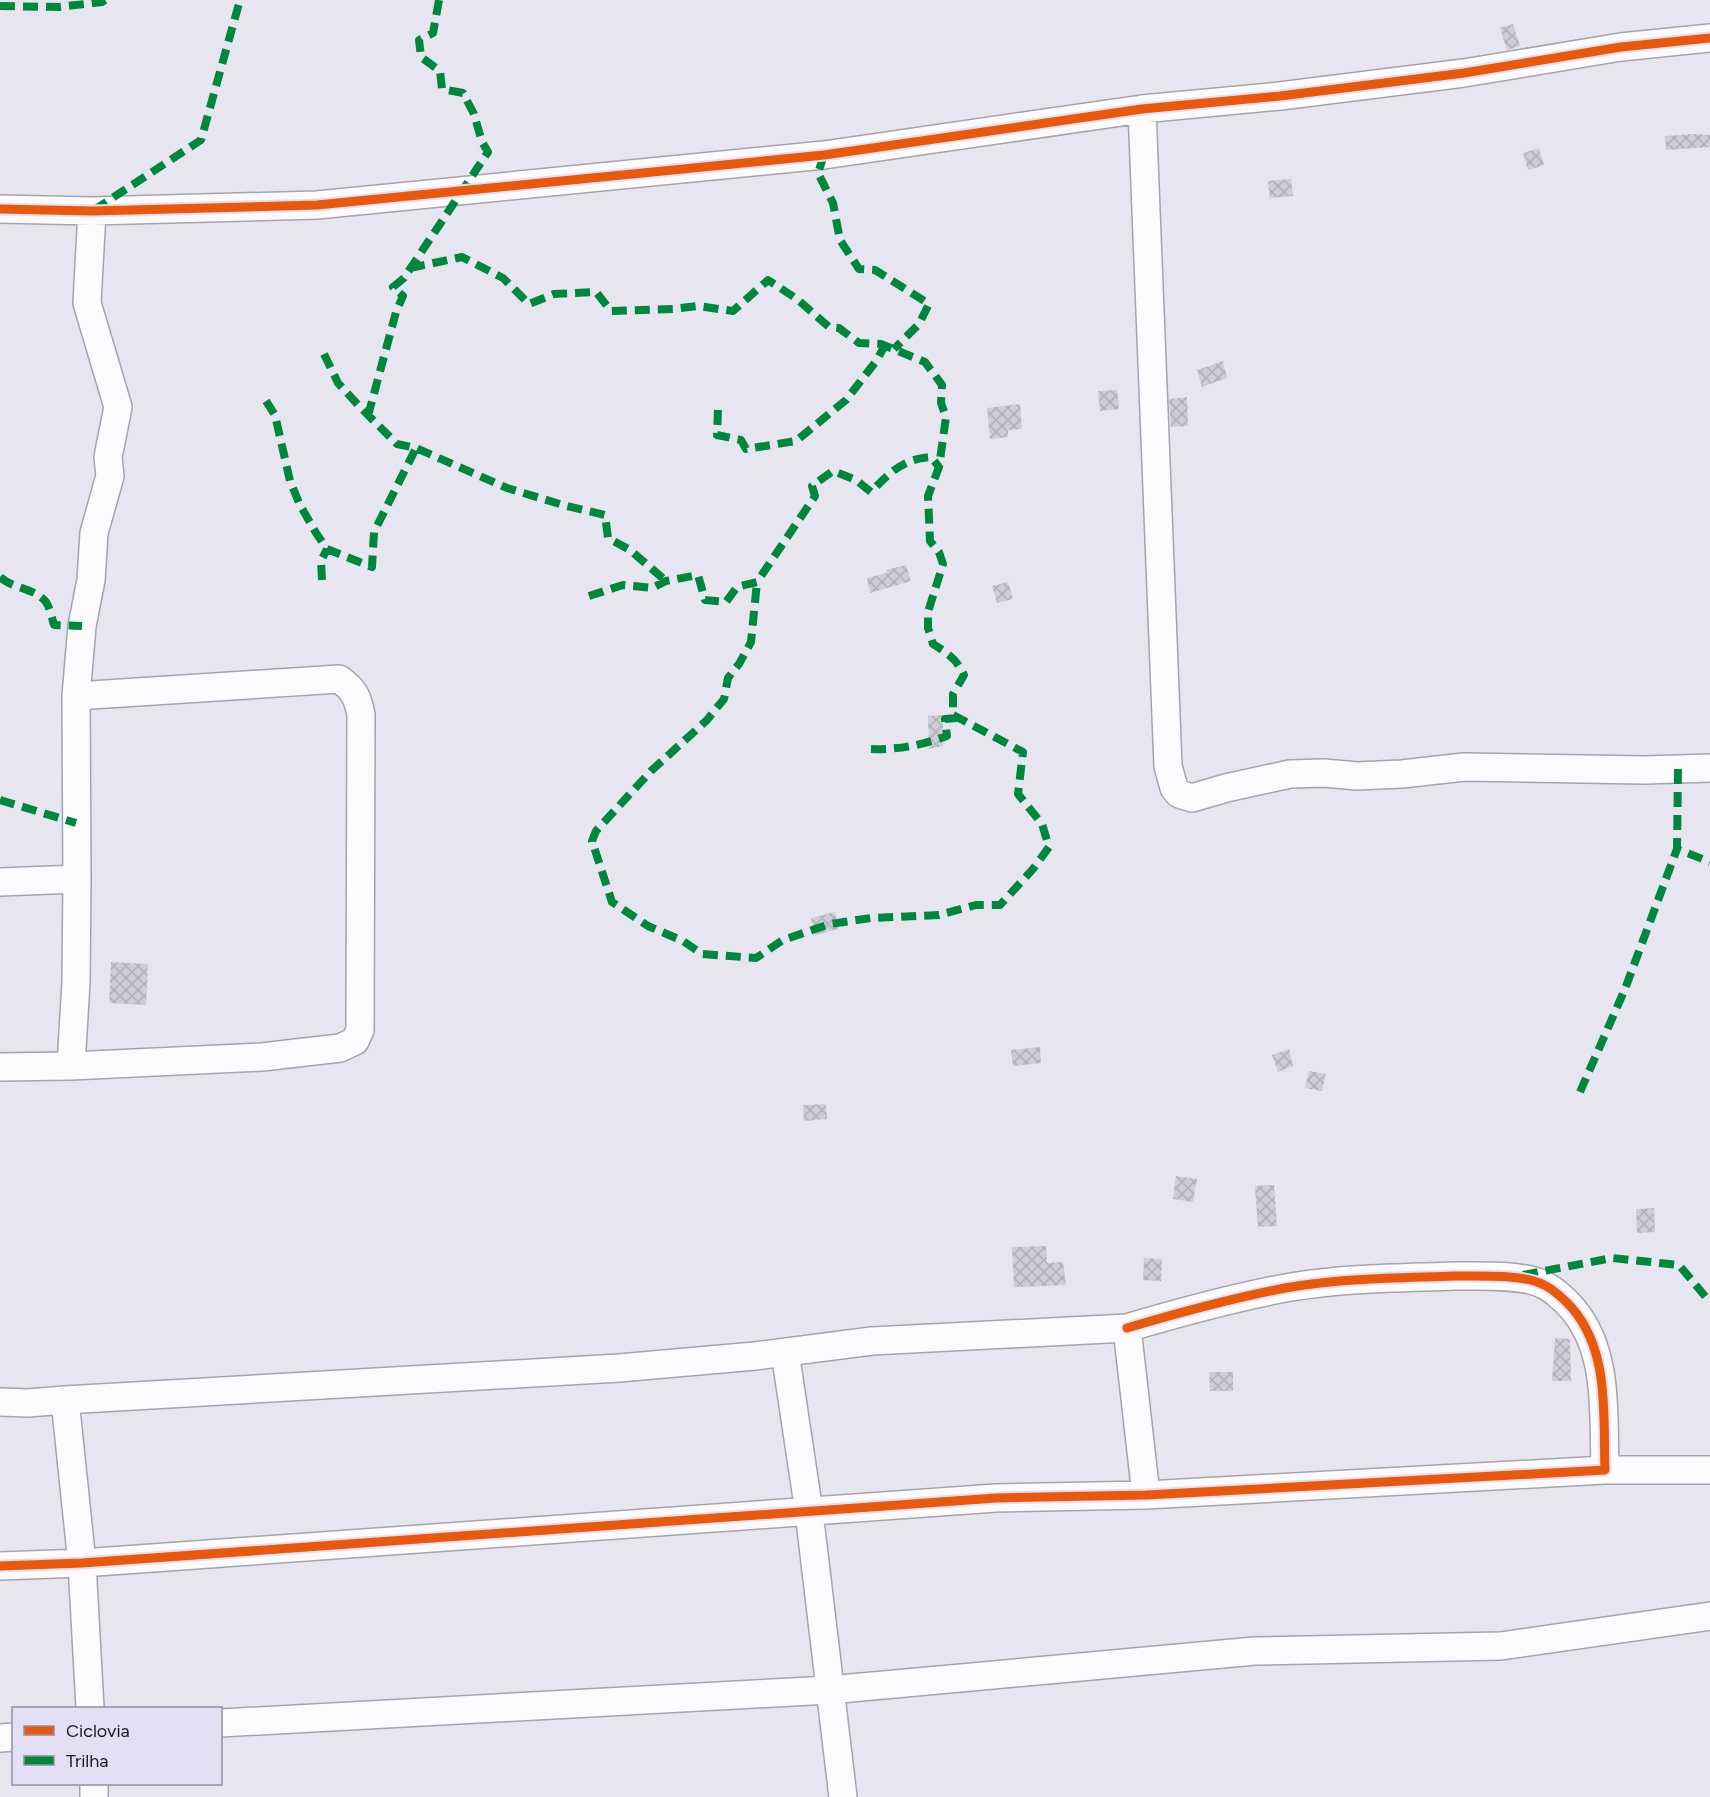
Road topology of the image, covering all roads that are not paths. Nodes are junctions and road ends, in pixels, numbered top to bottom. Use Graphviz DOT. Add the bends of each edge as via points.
graph roads {
  1 [pos="1710,38"];
  2 [pos="1142,109"];
  3 [pos="0,209"];
  4 [pos="92,211"];
  5 [pos="76,696"];
  6 [pos="1710,768"];
  7 [pos="77,879"];
  8 [pos="0,882"];
  9 [pos="71,1066"];
  10 [pos="0,1067"];
  11 [pos="1127,1328"];
  12 [pos="785,1352"];
  13 [pos="65,1400"];
  14 [pos="0,1402"];
  15 [pos="1605,1470"];
  16 [pos="1710,1470"];
  17 [pos="1146,1495"];
  18 [pos="809,1512"];
  19 [pos="82,1563"];
  20 [pos="0,1566"];
  21 [pos="1710,1616"];
  22 [pos="829,1690"];
  23 [pos="90,1707"];
  24 [pos="222,1723"];
  25 [pos="843,1797"];
  1 -- 2 [label="street" via="1280,96"];
  2 -- 4 [label="street" via="824,155 328,204"];
  2 -- 6 [label="street" via="1168,766 1179,794 1192,798 1290,774 1324,772 1357,776 1464,767"];
  3 -- 4 [label="street"];
  4 -- 5 [label="street" via="87,303 118,407 108,457 110,476 94,532"];
  5 -- 7 [label="street"];
  5 -- 9 [label="street" via="339,679 351,687 361,715 360,1030 348,1046 262,1058"];
  7 -- 8 [label="street"];
  7 -- 9 [label="street"];
  9 -- 10 [label="street"];
  11 -- 12 [label="street" via="872,1341"];
  11 -- 15 [label="street" via="1243,1297 1370,1278 1478,1276 1544,1284 1572,1308 1590,1336 1602,1379"];
  11 -- 17 [label="street"];
  12 -- 13 [label="street" via="608,1369"];
  12 -- 18 [label="street"];
  13 -- 14 [label="street"];
  13 -- 19 [label="street"];
  15 -- 16 [label="street"];
  15 -- 17 [label="street"];
  17 -- 18 [label="street" via="996,1498"];
  18 -- 19 [label="street"];
  18 -- 22 [label="street"];
  19 -- 20 [label="street"];
  19 -- 23 [label="street"];
  21 -- 22 [label="street" via="1501,1646 1255,1650"];
  22 -- 24 [label="street"];
  22 -- 25 [label="street"];
}
